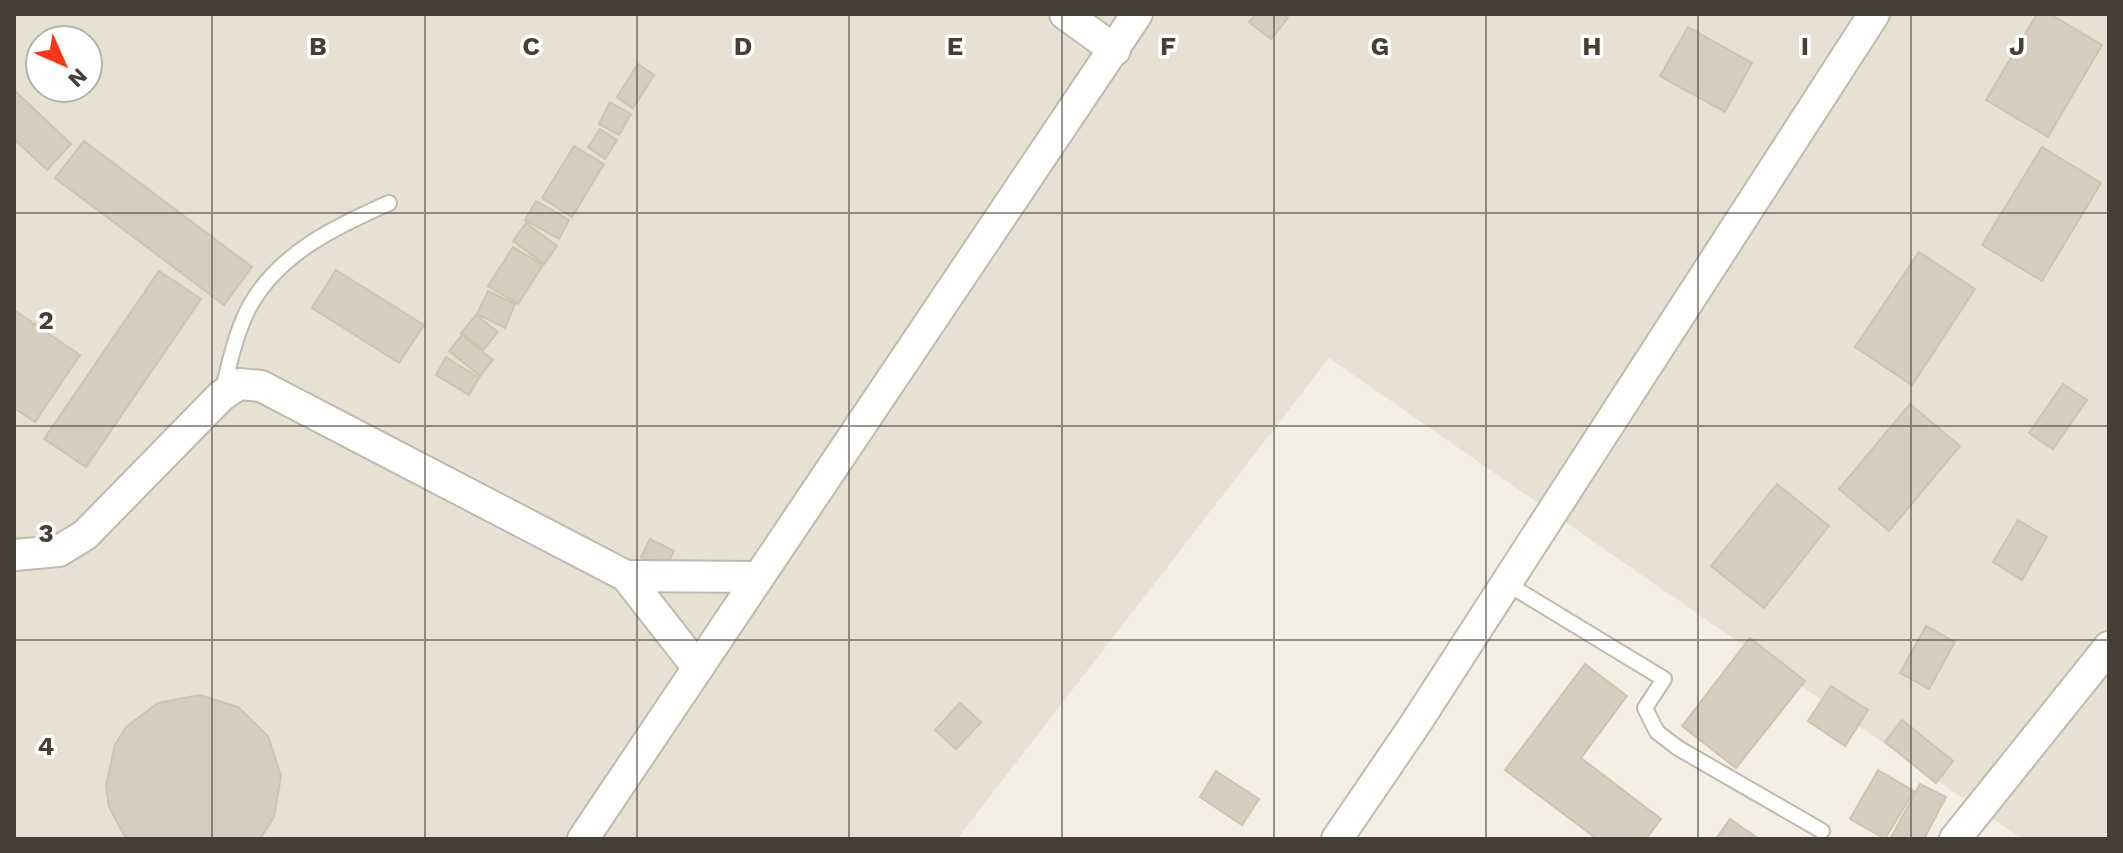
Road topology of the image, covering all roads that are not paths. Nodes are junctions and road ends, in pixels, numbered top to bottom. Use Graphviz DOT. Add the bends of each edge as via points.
graph roads {
  1 [pos="1065,14"];
  2 [pos="1137,14"];
  3 [pos="1874,14"];
  4 [pos="1115,50"];
  5 [pos="389,203"];
  6 [pos="221,396"];
  7 [pos="14,555"];
  8 [pos="626,576"];
  9 [pos="758,577"];
  10 [pos="1506,583"];
  11 [pos="2109,647"];
  12 [pos="698,668"];
  13 [pos="1822,831"];
  14 [pos="583,839"];
  15 [pos="1337,839"];
  16 [pos="1955,839"];
  1 -- 4 [label="street"];
  2 -- 4 [label="street"];
  3 -- 10 [label="street"];
  4 -- 9 [label="street"];
  5 -- 6 [label="lane" via="338,225 287,259 251,303"];
  6 -- 7 [label="street" via="85,535 59,551"];
  6 -- 8 [label="street" via="239,384 261,386"];
  8 -- 9 [label="street"];
  8 -- 12 [label="street"];
  9 -- 12 [label="street"];
  10 -- 13 [label="lane" via="1664,679 1645,708 1657,732"];
  10 -- 15 [label="street"];
  11 -- 16 [label="street"];
  12 -- 14 [label="street"];
}
